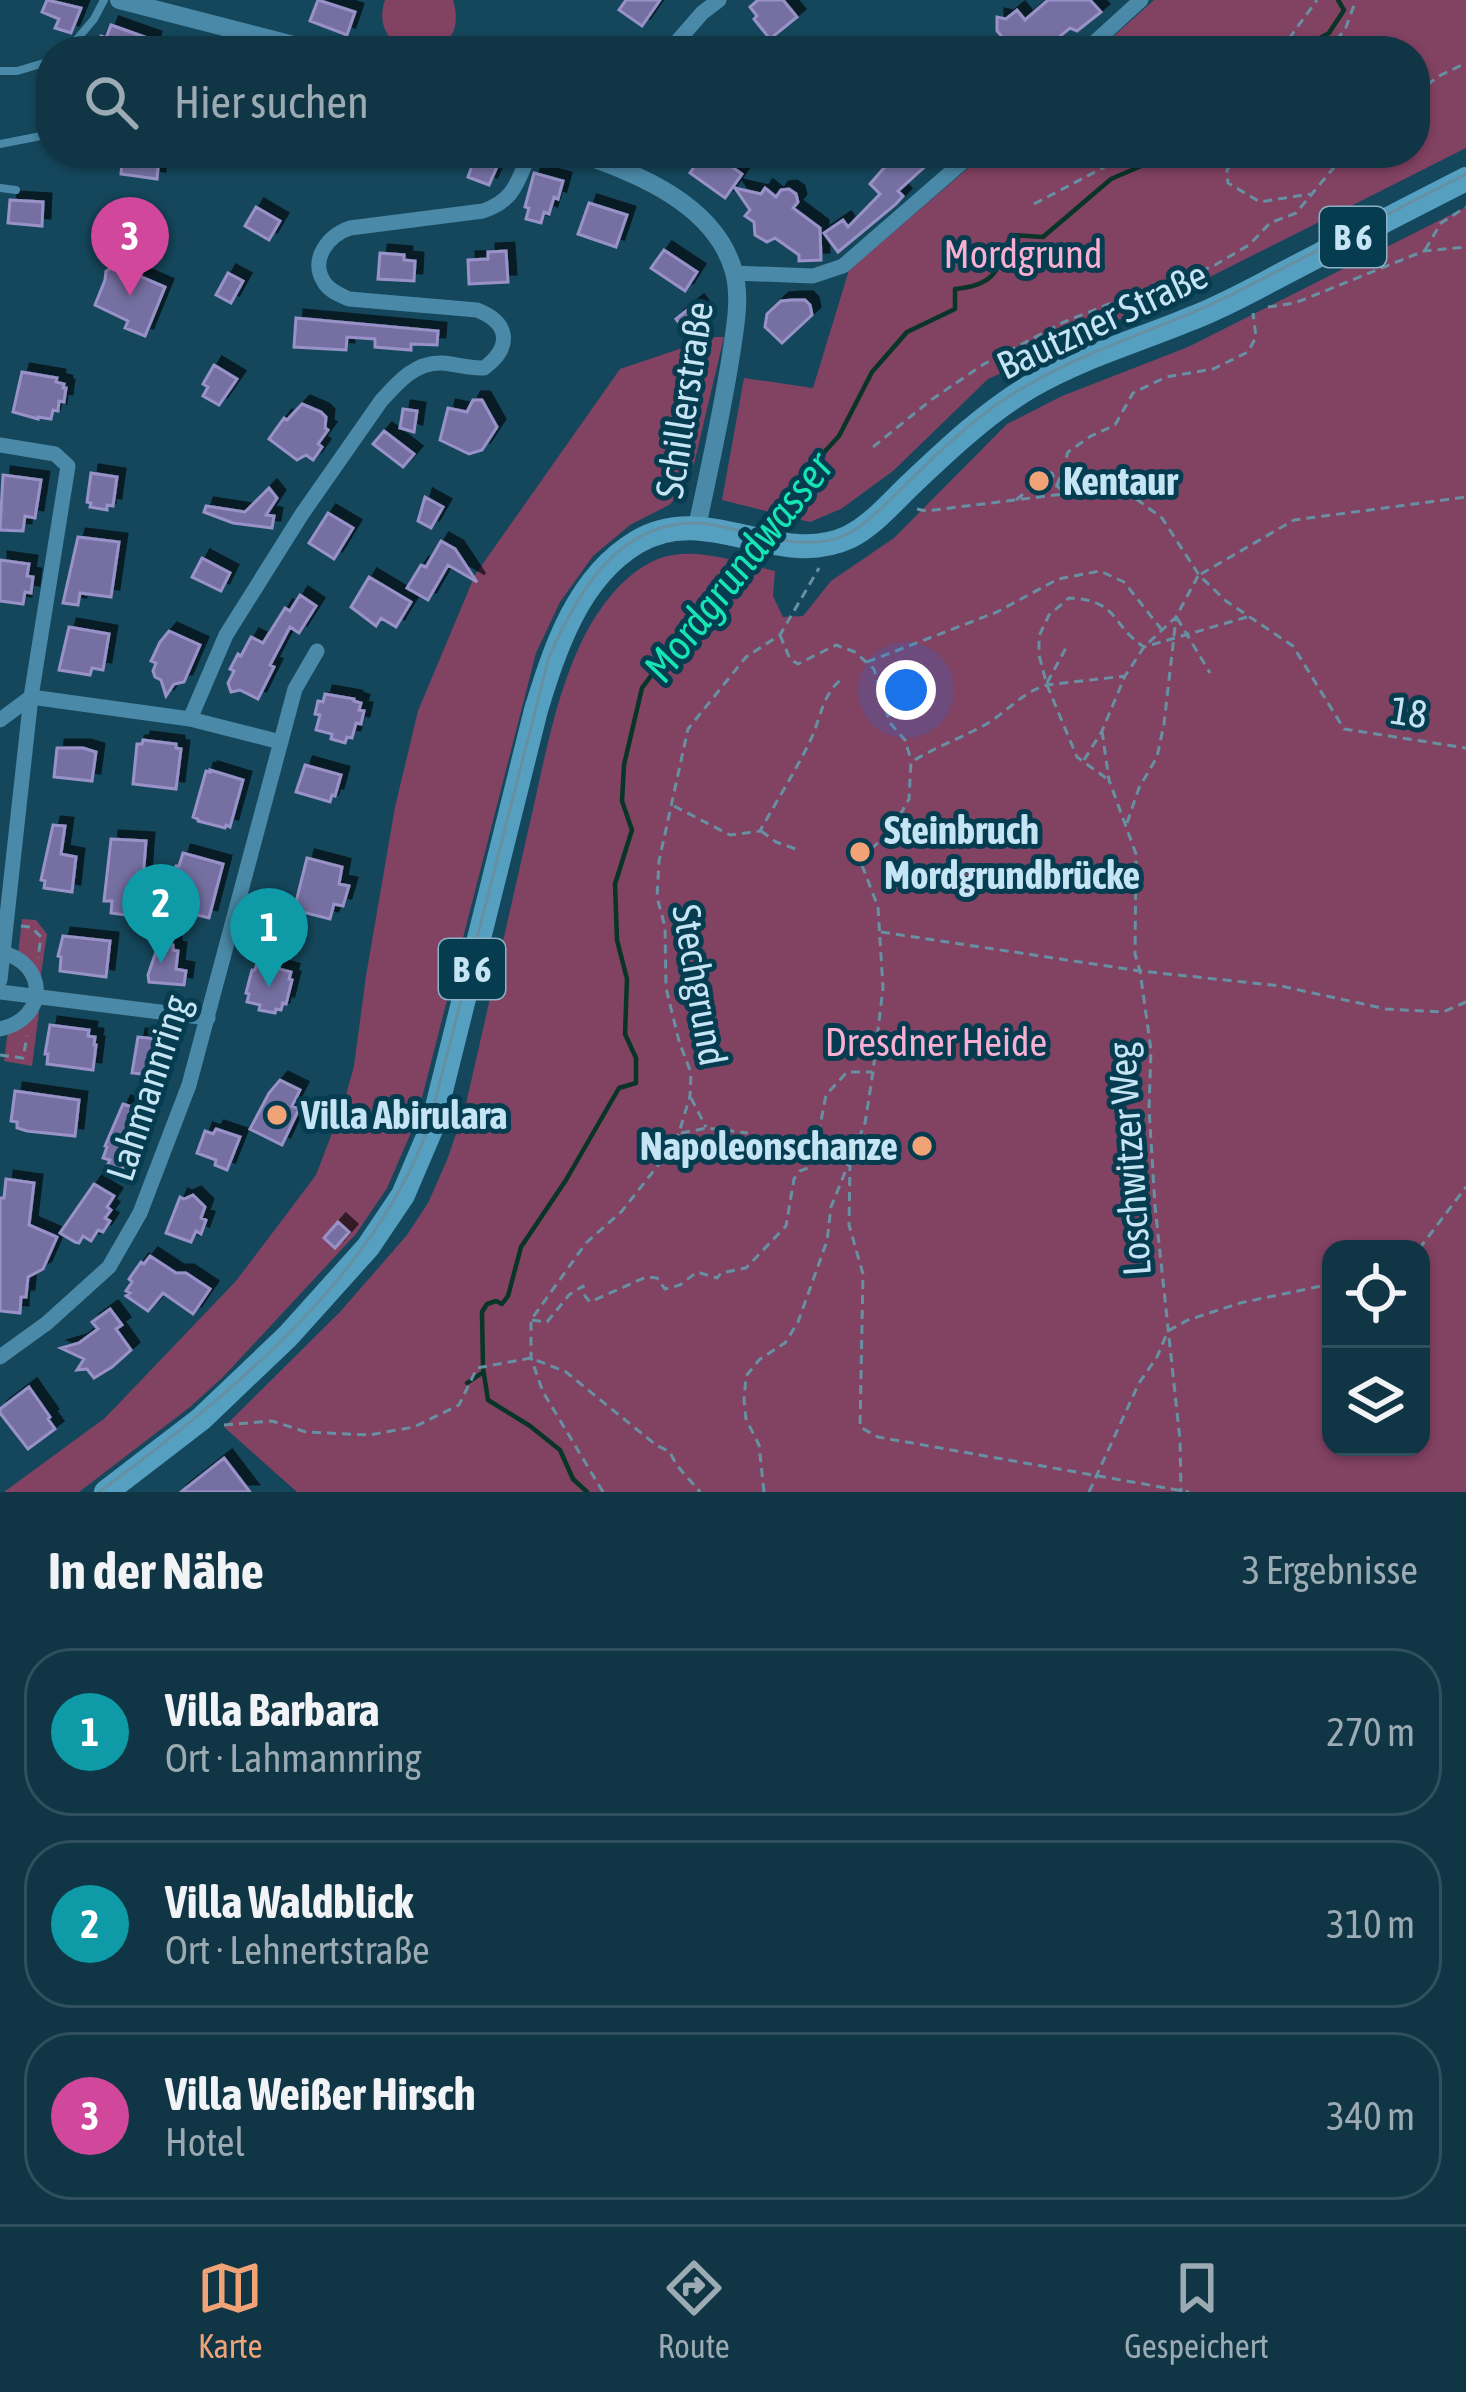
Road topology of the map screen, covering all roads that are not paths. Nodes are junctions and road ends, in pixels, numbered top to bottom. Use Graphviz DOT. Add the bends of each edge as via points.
graph roads {
  1 [pos="104,0"];
  2 [pos="119,0"];
  3 [pos="718,0"];
  4 [pos="1132,3"];
  5 [pos="80,36"];
  6 [pos="259,36"];
  7 [pos="682,36"];
  8 [pos="1100,36"];
  9 [pos="36,65"];
  10 [pos="0,70"];
  11 [pos="36,137"];
  12 [pos="0,143"];
  13 [pos="523,168"];
  14 [pos="629,168"];
  15 [pos="956,168"];
  16 [pos="1466,178"];
  17 [pos="0,188"];
  18 [pos="16,190"];
  19 [pos="734,273"];
  20 [pos="0,445"];
  21 [pos="706,528"];
  22 [pos="316,651"];
  23 [pos="32,698"];
  24 [pos="190,719"];
  25 [pos="0,720"];
  26 [pos="281,742"];
  27 [pos="2,952"];
  28 [pos="0,980"];
  29 [pos="0,992"];
  30 [pos="36,995"];
  31 [pos="208,1018"];
  32 [pos="0,1029"];
  33 [pos="0,1357"];
  34 [pos="106,1492"];
  1 -- 5 [label="lane"];
  2 -- 6 [label="street"];
  3 -- 7 [label="street"];
  4 -- 8 [label="street"];
  9 -- 10 [label="lane"];
  11 -- 12 [label="lane"];
  13 -- 24 [label="street" via="501,205 483,212 350,228 326,244 320,271 337,293 477,310 495,319 504,341 484,368 419,366 381,401 226,635"];
  14 -- 19 [label="street, Schillerstraße" via="694,212"];
  15 -- 19 [label="street" via="843,266 813,275"];
  16 -- 21 [label="main road, Bautzner Straße / B 6" via="1191,320 1030,387 971,428 864,528 833,543 790,547"];
  17 -- 18 [label="lane"];
  19 -- 21 [label="street, Schillerstraße" via="736,318"];
  20 -- 23 [label="street" via="55,454 68,466"];
  21 -- 34 [label="main road, B 6" via="660,532 619,555 574,611 552,657 441,1093 420,1161 387,1220 288,1336"];
  22 -- 26 [label="street, Lahmannring" via="295,688"];
  23 -- 24 [label="street"];
  23 -- 25 [label="street"];
  23 -- 27 [label="street"];
  24 -- 26 [label="street"];
  26 -- 31 [label="street, Lahmannring"];
  27 -- 28 [label="street"];
  27 -- 30 [label="street" via="25,963"];
  29 -- 30 [label="street"];
  30 -- 31 [label="street"];
  30 -- 32 [label="street" via="21,1022"];
  31 -- 33 [label="street, Lahmannring" via="190,1085 128,1237 81,1295"];
}
